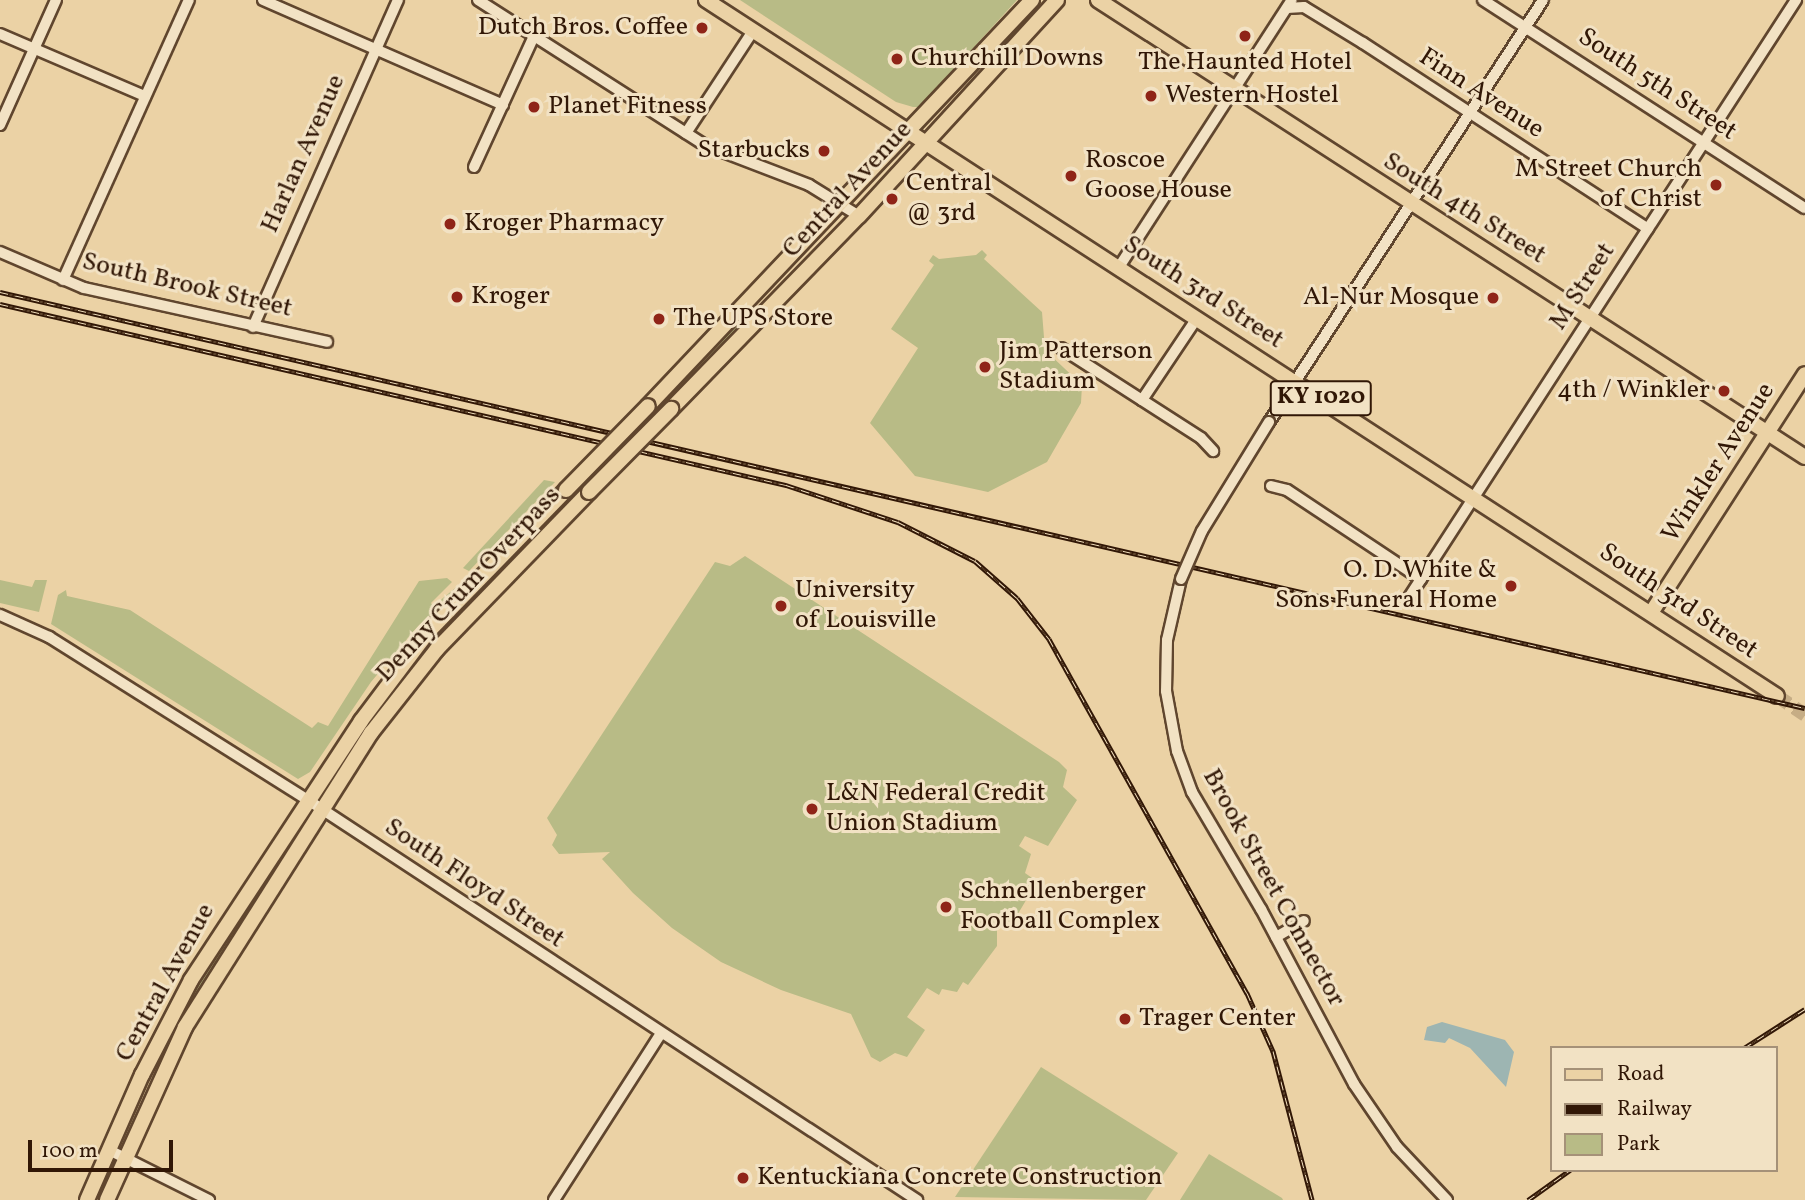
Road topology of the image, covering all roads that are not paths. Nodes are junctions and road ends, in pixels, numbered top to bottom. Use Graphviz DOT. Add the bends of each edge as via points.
graph roads {
  1 [pos="56,0"];
  2 [pos="189,0"];
  3 [pos="263,0"];
  4 [pos="398,0"];
  5 [pos="478,0"];
  6 [pos="706,0"];
  7 [pos="1032,0"];
  8 [pos="1057,0"];
  9 [pos="1098,0"];
  10 [pos="1483,0"];
  11 [pos="1544,0"];
  12 [pos="1796,0"];
  13 [pos="1289,4"];
  14 [pos="1526,27"];
  15 [pos="753,31"];
  16 [pos="0,34"];
  17 [pos="534,36"];
  18 [pos="34,49"];
  19 [pos="376,50"];
  20 [pos="1233,90"];
  21 [pos="145,96"];
  22 [pos="503,104"];
  23 [pos="1471,115"];
  24 [pos="0,125"];
  25 [pos="686,133"];
  26 [pos="910,133"];
  27 [pos="1704,142"];
  28 [pos="926,143"];
  29 [pos="474,167"];
  30 [pos="1412,204"];
  31 [pos="843,205"];
  32 [pos="1805,208"];
  33 [pos="859,216"];
  34 [pos="1648,229"];
  35 [pos="0,253"];
  36 [pos="1119,267"];
  37 [pos="64,280"];
  38 [pos="1196,318"];
  39 [pos="1589,319"];
  40 [pos="253,327"];
  41 [pos="327,342"];
  42 [pos="1061,348"];
  43 [pos="1805,374"];
  44 [pos="1297,383"];
  45 [pos="1142,400"];
  46 [pos="648,406"];
  47 [pos="671,410"];
  48 [pos="1768,434"];
  49 [pos="1213,451"];
  50 [pos="1805,457"];
  51 [pos="1271,486"];
  52 [pos="1474,497"];
  53 [pos="1421,579"];
  54 [pos="1408,599"];
  55 [pos="1651,613"];
  56 [pos="0,615"];
  57 [pos="1777,696"];
  58 [pos="307,800"];
  59 [pos="322,810"];
  60 [pos="1304,921"];
  61 [pos="1276,937"];
  62 [pos="660,1035"];
  63 [pos="109,1150"];
  64 [pos="124,1157"];
  65 [pos="87,1200"];
  66 [pos="107,1200"];
  67 [pos="209,1200"];
  68 [pos="554,1200"];
  69 [pos="917,1200"];
  70 [pos="1447,1200"];
  1 -- 18 [label="street"];
  2 -- 21 [label="street"];
  3 -- 19 [label="street"];
  4 -- 19 [label="street, Harlan Avenue"];
  5 -- 17 [label="street"];
  6 -- 15 [label="main road, South 3rd Street / KY 1020"];
  7 -- 26 [label="main road, Central Avenue"];
  8 -- 28 [label="main road, Central Avenue"];
  9 -- 20 [label="main road, South 4th Street"];
  10 -- 14 [label="street, South 5th Street"];
  11 -- 14 [label="street, Brook Street Connector"];
  12 -- 27 [label="street, M Street"];
  13 -- 20 [label="street"];
  13 -- 23 [label="street, Finn Avenue" via="1304,7"];
  14 -- 23 [label="street, Brook Street Connector"];
  14 -- 27 [label="street, South 5th Street"];
  15 -- 25 [label="street"];
  15 -- 26 [label="main road, South 3rd Street / KY 1020"];
  16 -- 18 [label="street"];
  17 -- 22 [label="street"];
  17 -- 25 [label="street"];
  18 -- 21 [label="street"];
  18 -- 24 [label="street"];
  19 -- 22 [label="street"];
  19 -- 40 [label="street, Harlan Avenue"];
  20 -- 30 [label="main road, South 4th Street"];
  20 -- 36 [label="street"];
  21 -- 37 [label="street"];
  22 -- 29 [label="street"];
  23 -- 30 [label="street, Brook Street Connector"];
  23 -- 34 [label="street, Finn Avenue"];
  25 -- 31 [label="street" via="739,160 809,185"];
  26 -- 28 [label="main road, South 3rd Street / KY 1020"];
  26 -- 31 [label="main road, Central Avenue"];
  27 -- 32 [label="street, South 5th Street"];
  27 -- 34 [label="street, M Street"];
  28 -- 33 [label="main road, Central Avenue"];
  28 -- 36 [label="main road, South 3rd Street / KY 1020"];
  30 -- 39 [label="main road, South 4th Street"];
  30 -- 44 [label="street, Brook Street Connector"];
  31 -- 33 [label="street"];
  31 -- 46 [label="main road, Central Avenue"];
  33 -- 47 [label="main road, Central Avenue"];
  34 -- 39 [label="street, M Street"];
  35 -- 37 [label="street, South Brook Street"];
  36 -- 38 [label="main road, South 3rd Street / KY 1020"];
  37 -- 40 [label="street, South Brook Street"];
  38 -- 44 [label="main road, South 3rd Street / KY 1020"];
  38 -- 45 [label="street"];
  39 -- 48 [label="main road, South 4th Street"];
  39 -- 52 [label="street, M Street"];
  40 -- 41 [label="street, South Brook Street"];
  42 -- 45 [label="street"];
  43 -- 48 [label="main road, Winkler Avenue"];
  44 -- 52 [label="main road, South 3rd Street / KY 1020"];
  44 -- 61 [label="street, Brook Street Connector, bridge" via="1195,546 1181,579 1167,640 1166,691 1183,771 1206,821"];
  45 -- 49 [label="street" via="1201,438"];
  46 -- 58 [label="main road, Denny Crum Overpass, bridge" via="428,632"];
  47 -- 59 [label="main road, Denny Crum Overpass, bridge" via="404,689"];
  48 -- 50 [label="main road, South 4th Street"];
  48 -- 55 [label="main road, Winkler Avenue"];
  51 -- 53 [label="street" via="1287,490"];
  52 -- 53 [label="street, M Street"];
  52 -- 55 [label="main road, South 3rd Street / KY 1020"];
  53 -- 54 [label="street, M Street"];
  55 -- 57 [label="main road, South 3rd Street"];
  56 -- 58 [label="street, South Floyd Street" via="49,636"];
  58 -- 59 [label="street, South Floyd Street"];
  58 -- 63 [label="main road, Central Avenue" via="191,980"];
  59 -- 62 [label="street, South Floyd Street"];
  59 -- 64 [label="main road, Central Avenue" via="185,1027"];
  60 -- 61 [label="street"];
  61 -- 70 [label="street, Brook Street Connector" via="1328,1037 1384,1129"];
  62 -- 68 [label="street"];
  62 -- 69 [label="street, South Floyd Street"];
  63 -- 64 [label="street"];
  63 -- 65 [label="main road, Central Avenue"];
  64 -- 66 [label="main road, Central Avenue"];
  64 -- 67 [label="street"];
}
